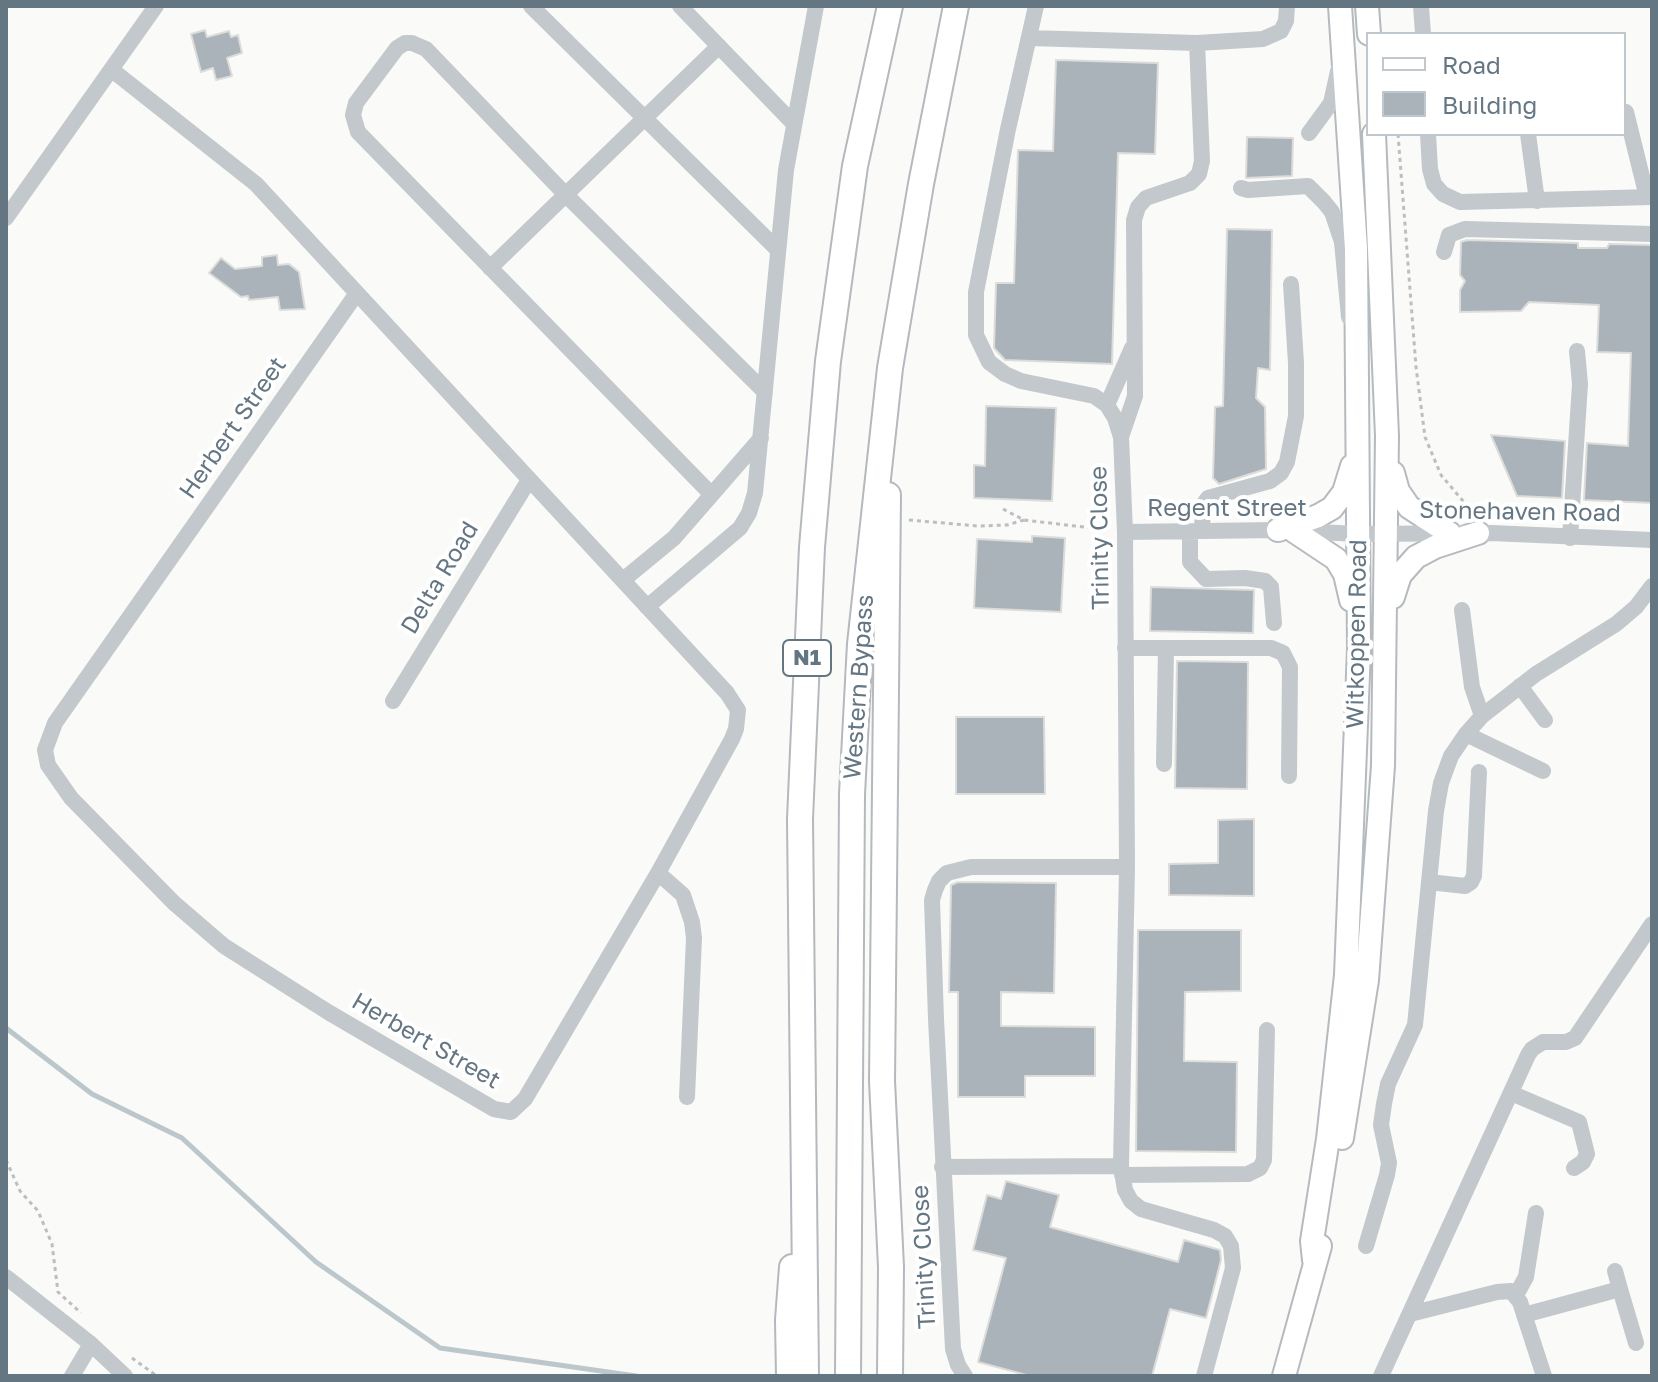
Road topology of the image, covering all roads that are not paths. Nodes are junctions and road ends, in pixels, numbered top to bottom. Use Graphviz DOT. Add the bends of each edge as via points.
graph roads {
  1 [pos="156,6"];
  2 [pos="531,6"];
  3 [pos="680,6"];
  4 [pos="816,6"];
  5 [pos="890,6"];
  6 [pos="956,6"];
  7 [pos="1036,6"];
  8 [pos="1287,6"];
  9 [pos="1340,6"];
  10 [pos="1367,6"];
  11 [pos="1421,6"];
  12 [pos="1342,32"];
  13 [pos="1369,32"];
  14 [pos="1423,32"];
  15 [pos="1029,38"];
  16 [pos="1197,43"];
  17 [pos="719,46"];
  18 [pos="112,70"];
  19 [pos="1626,112"];
  20 [pos="643,118"];
  21 [pos="793,123"];
  22 [pos="1309,133"];
  23 [pos="1374,136"];
  24 [pos="1428,136"];
  25 [pos="1528,136"];
  26 [pos="1241,188"];
  27 [pos="565,194"];
  28 [pos="1650,197"];
  29 [pos="1537,201"];
  30 [pos="6,218"];
  31 [pos="1652,234"];
  32 [pos="777,249"];
  33 [pos="1444,252"];
  34 [pos="490,268"];
  35 [pos="1291,284"];
  36 [pos="357,293"];
  37 [pos="1134,342"];
  38 [pos="1357,348"];
  39 [pos="1577,351"];
  40 [pos="765,392"];
  41 [pos="1107,405"];
  42 [pos="1359,409"];
  43 [pos="887,413"];
  44 [pos="1387,436"];
  45 [pos="1121,437"];
  46 [pos="761,438"];
  47 [pos="529,480"];
  48 [pos="711,494"];
  49 [pos="1286,530"];
  50 [pos="1196,531"];
  51 [pos="1125,532"];
  52 [pos="1449,533"];
  53 [pos="1484,533"];
  54 [pos="1358,534"];
  55 [pos="1388,534"];
  56 [pos="1570,538"];
  57 [pos="1652,540"];
  58 [pos="623,580"];
  59 [pos="1652,586"];
  60 [pos="647,607"];
  61 [pos="1462,610"];
  62 [pos="1274,623"];
  63 [pos="1387,635"];
  64 [pos="1125,648"];
  65 [pos="1166,648"];
  66 [pos="1359,649"];
  67 [pos="1520,686"];
  68 [pos="393,701"];
  69 [pos="1482,716"];
  70 [pos="1545,720"];
  71 [pos="1466,734"];
  72 [pos="1164,764"];
  73 [pos="1543,771"];
  74 [pos="1479,772"];
  75 [pos="1289,776"];
  76 [pos="1127,867"];
  77 [pos="658,873"];
  78 [pos="1429,882"];
  79 [pos="1652,924"];
  80 [pos="1267,1030"];
  81 [pos="1511,1093"];
  82 [pos="687,1097"];
  83 [pos="942,1167"];
  84 [pos="1574,1168"];
  85 [pos="1122,1171"];
  86 [pos="1536,1213"];
  87 [pos="1366,1246"];
  88 [pos="1314,1260"];
  89 [pos="1615,1271"];
  90 [pos="6,1277"];
  91 [pos="1620,1289"];
  92 [pos="1516,1295"];
  93 [pos="1410,1314"];
  94 [pos="1524,1315"];
  95 [pos="798,1318"];
  96 [pos="1636,1343"];
  97 [pos="91,1344"];
  98 [pos="72,1376"];
  99 [pos="125,1376"];
  100 [pos="789,1376"];
  101 [pos="806,1376"];
  102 [pos="848,1376"];
  103 [pos="890,1376"];
  104 [pos="965,1376"];
  105 [pos="1204,1376"];
  106 [pos="1284,1376"];
  107 [pos="1381,1376"];
  108 [pos="1544,1376"];
  1 -- 18 [label="street"];
  2 -- 20 [label="street"];
  3 -- 17 [label="street"];
  4 -- 21 [label="street"];
  5 -- 95 [label="highway, N1" via="855,166 828,361 812,547 800,819 803,1166"];
  6 -- 43 [label="highway, Western Bypass / N1" via="921,184"];
  7 -- 15 [label="street"];
  8 -- 16 [label="street" via="1286,21 1274,36"];
  9 -- 12 [label="main road, Witkoppen Road"];
  10 -- 13 [label="main road"];
  11 -- 14 [label="street"];
  12 -- 22 [label="street" via="1336,90"];
  12 -- 38 [label="main road, Witkoppen Road"];
  15 -- 16 [label="street"];
  15 -- 41 [label="street" via="976,292 976,335 989,362 1005,374 1094,396"];
  16 -- 37 [label="street" via="1202,161 1190,183 1146,198 1138,207"];
  17 -- 20 [label="street"];
  17 -- 21 [label="street"];
  18 -- 30 [label="street"];
  18 -- 36 [label="street, Herbert Street" via="256,184"];
  19 -- 28 [label="street"];
  20 -- 27 [label="street"];
  20 -- 32 [label="street"];
  21 -- 32 [label="street"];
  23 -- 44 [label="main road, Witkoppen Road"];
  24 -- 29 [label="street" via="1430,169 1443,194 1460,202"];
  25 -- 29 [label="street"];
  26 -- 38 [label="street" via="1308,186 1332,212 1342,242 1347,307"];
  27 -- 34 [label="street"];
  27 -- 34 [label="street" via="426,49 412,43 397,48 356,103 354,123"];
  27 -- 40 [label="street"];
  28 -- 29 [label="street"];
  31 -- 33 [label="street" via="1465,229 1449,235"];
  32 -- 40 [label="street"];
  34 -- 48 [label="street"];
  35 -- 50 [label="street" via="1296,416 1287,462 1270,481 1208,498"];
  36 -- 47 [label="street, Herbert Street"];
  36 -- 77 [label="street, Herbert Street" via="55,723 45,750 48,765 71,798 224,946 502,1112 511,1112 525,1099"];
  37 -- 41 [label="street"];
  37 -- 45 [label="street" via="1135,396"];
  38 -- 42 [label="main road, Witkoppen Road"];
  39 -- 56 [label="street" via="1580,384"];
  40 -- 46 [label="street"];
  41 -- 45 [label="street, Trinity Close"];
  42 -- 49 [label="main road" via="1351,471 1340,498 1323,514"];
  42 -- 54 [label="main road, Witkoppen Road"];
  43 -- 102 [label="highway, Western Bypass / N1" via="861,628 852,794"];
  43 -- 103 [label="highway" via="882,1081"];
  44 -- 52 [label="main road" via="1394,478 1405,502"];
  44 -- 55 [label="main road, Witkoppen Road"];
  45 -- 51 [label="street, Trinity Close"];
  46 -- 48 [label="street"];
  46 -- 60 [label="street" via="755,493 740,528"];
  47 -- 58 [label="street, Herbert Street"];
  47 -- 68 [label="street, Delta Road"];
  48 -- 58 [label="street" via="674,538"];
  49 -- 50 [label="street, Regent Street"];
  49 -- 54 [label="street, Regent Street"];
  49 -- 66 [label="main road" via="1330,553 1343,569"];
  50 -- 51 [label="street, Regent Street"];
  50 -- 62 [label="street" via="1190,562 1206,579 1265,581 1271,587"];
  51 -- 64 [label="street, Trinity Close"];
  52 -- 53 [label="street, Stonehaven Road"];
  52 -- 55 [label="street, Stonehaven Road"];
  53 -- 56 [label="street, Stonehaven Road"];
  53 -- 63 [label="main road" via="1435,547 1407,565 1396,586"];
  54 -- 55 [label="street, Regent Street"];
  54 -- 66 [label="main road, Witkoppen Road"];
  55 -- 63 [label="main road, Witkoppen Road"];
  56 -- 57 [label="street, Stonehaven Road"];
  58 -- 60 [label="street, Herbert Street"];
  59 -- 67 [label="street" via="1616,624"];
  60 -- 77 [label="street, Herbert Street" via="738,710 732,739"];
  61 -- 69 [label="street" via="1472,687"];
  63 -- 88 [label="main road, Witkoppen Road" via="1367,980 1337,1166"];
  64 -- 65 [label="street"];
  64 -- 76 [label="street, Trinity Close"];
  65 -- 72 [label="street"];
  65 -- 75 [label="street" via="1271,648 1283,653 1290,667"];
  66 -- 88 [label="main road, Witkoppen Road" via="1346,975 1312,1241"];
  67 -- 69 [label="street"];
  67 -- 70 [label="street"];
  69 -- 71 [label="street"];
  71 -- 73 [label="street"];
  71 -- 78 [label="street" via="1441,783"];
  74 -- 78 [label="street" via="1474,876 1465,886"];
  76 -- 83 [label="street" via="971,867 947,873 939,881 932,900"];
  76 -- 85 [label="street, Trinity Close"];
  77 -- 82 [label="street" via="683,895 692,922"];
  78 -- 87 [label="street" via="1415,1025 1388,1084 1381,1125 1389,1163"];
  79 -- 81 [label="street" via="1579,1032 1570,1041 1543,1042 1532,1049"];
  80 -- 85 [label="street" via="1260,1168 1248,1174"];
  81 -- 84 [label="street" via="1579,1122 1587,1154"];
  81 -- 93 [label="street"];
  83 -- 85 [label="street, Trinity Close"];
  83 -- 104 [label="street, Trinity Close" via="953,1349"];
  85 -- 105 [label="street, Trinity Close" via="1125,1190 1141,1209 1214,1230 1231,1246 1233,1268"];
  86 -- 92 [label="street" via="1526,1277"];
  88 -- 106 [label="main road, Witkoppen Road"];
  89 -- 91 [label="street"];
  90 -- 97 [label="street"];
  91 -- 94 [label="street"];
  91 -- 96 [label="street"];
  92 -- 93 [label="street" via="1504,1290"];
  92 -- 94 [label="street"];
  93 -- 107 [label="street"];
  94 -- 108 [label="street"];
  95 -- 100 [label="highway"];
  95 -- 101 [label="highway, N1"];
  97 -- 98 [label="street"];
  97 -- 99 [label="street"];
}
